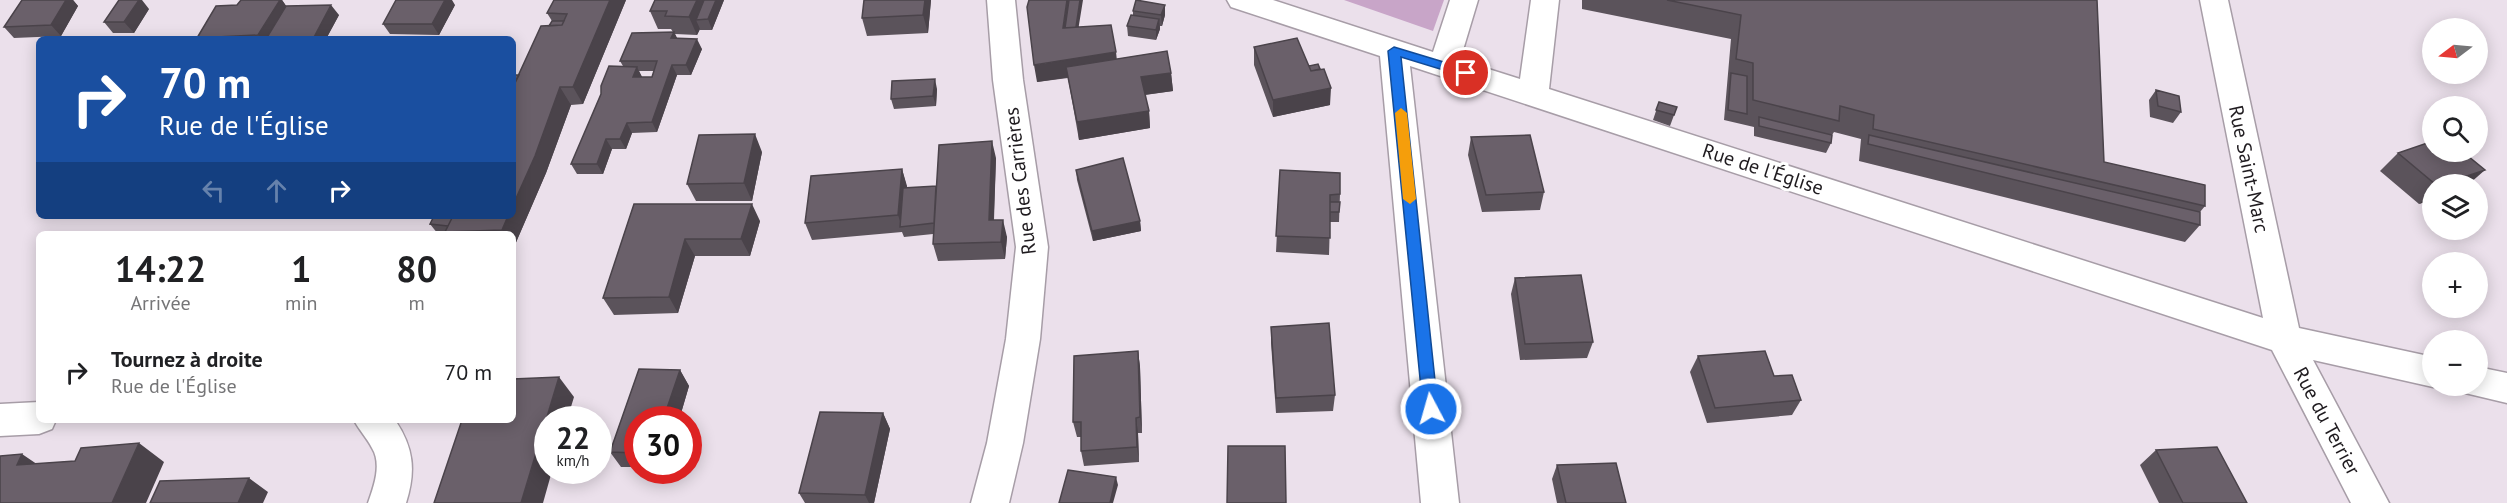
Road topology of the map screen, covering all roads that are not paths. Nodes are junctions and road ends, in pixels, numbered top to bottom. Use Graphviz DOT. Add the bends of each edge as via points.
graph roads {
  1 [pos="1001,0"];
  2 [pos="1242,0"];
  3 [pos="1464,0"];
  4 [pos="1545,0"];
  5 [pos="2214,0"];
  6 [pos="1394,51"];
  7 [pos="1443,66"];
  8 [pos="1533,94"];
  9 [pos="2284,339"];
  10 [pos="2422,370"];
  11 [pos="2488,384"];
  12 [pos="2507,388"];
  13 [pos="36,418"];
  14 [pos="0,420"];
  15 [pos="375,423"];
  16 [pos="387,503"];
  17 [pos="990,503"];
  18 [pos="1440,503"];
  19 [pos="2370,503"];
  1 -- 17 [label="street, Rue des Carrières" via="1008,80 1032,247 1023,339"];
  2 -- 6 [label="street, Rue de l'Église"];
  3 -- 7 [label="street"];
  4 -- 8 [label="street"];
  5 -- 9 [label="street, Rue Saint-Marc"];
  6 -- 7 [label="street, Rue de l'Église"];
  6 -- 18 [label="street"];
  7 -- 8 [label="street, Rue de l'Église"];
  8 -- 9 [label="street, Rue de l'Église"];
  9 -- 10 [label="street, Rue de l'Église"];
  9 -- 19 [label="street, Rue du Terrier"];
  11 -- 12 [label="street"];
  13 -- 14 [label="street"];
  15 -- 16 [label="street" via="388,436 396,458"];
}
